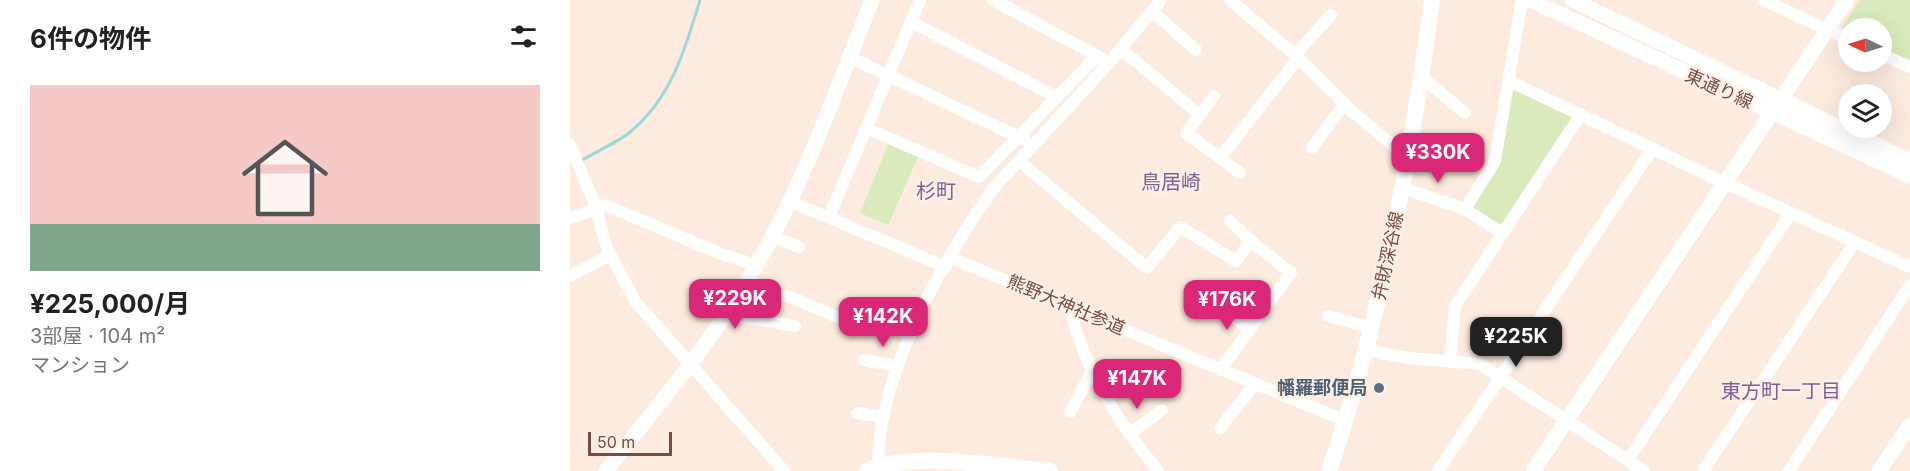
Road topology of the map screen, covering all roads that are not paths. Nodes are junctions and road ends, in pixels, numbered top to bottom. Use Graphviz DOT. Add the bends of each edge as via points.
graph roads {
  1 [pos="872,0"];
  2 [pos="920,0"];
  3 [pos="993,0"];
  4 [pos="1161,0"];
  5 [pos="1230,0"];
  6 [pos="1432,0"];
  7 [pos="1522,0"];
  8 [pos="1530,0"];
  9 [pos="1572,0"];
  10 [pos="1763,0"];
  11 [pos="1847,0"];
  12 [pos="1152,11"];
  13 [pos="1331,15"];
  14 [pos="911,22"];
  15 [pos="1827,29"];
  16 [pos="1838,34"];
  17 [pos="1121,49"];
  18 [pos="1196,50"];
  19 [pos="1097,56"];
  20 [pos="1297,56"];
  21 [pos="849,57"];
  22 [pos="1892,59"];
  23 [pos="1109,63"];
  24 [pos="1910,67"];
  25 [pos="888,74"];
  26 [pos="1422,77"];
  27 [pos="1509,81"];
  28 [pos="1214,96"];
  29 [pos="1057,97"];
  30 [pos="1781,98"];
  31 [pos="1345,104"];
  32 [pos="1771,112"];
  33 [pos="1465,113"];
  34 [pos="1200,114"];
  35 [pos="1581,114"];
  36 [pos="866,128"];
  37 [pos="1018,136"];
  38 [pos="1033,144"];
  39 [pos="570,145"];
  40 [pos="1312,148"];
  41 [pos="1653,148"];
  42 [pos="1220,158"];
  43 [pos="1408,158"];
  44 [pos="1019,160"];
  45 [pos="1910,161"];
  46 [pos="1240,173"];
  47 [pos="1910,176"];
  48 [pos="1725,183"];
  49 [pos="1403,188"];
  50 [pos="789,201"];
  51 [pos="595,207"];
  52 [pos="1465,209"];
  53 [pos="1791,213"];
  54 [pos="829,217"];
  55 [pos="570,218"];
  56 [pos="1230,221"];
  57 [pos="1503,234"];
  58 [pos="772,236"];
  59 [pos="1251,241"];
  60 [pos="1856,242"];
  61 [pos="799,248"];
  62 [pos="610,255"];
  63 [pos="949,263"];
  64 [pos="756,265"];
  65 [pos="1910,267"];
  66 [pos="570,276"];
  67 [pos="746,283"];
  68 [pos="1910,285"];
  69 [pos="1070,307"];
  70 [pos="1222,309"];
  71 [pos="726,314"];
  72 [pos="1328,316"];
  73 [pos="795,326"];
  74 [pos="1372,328"];
  75 [pos="1249,329"];
  76 [pos="910,334"];
  77 [pos="1367,350"];
  78 [pos="864,360"];
  79 [pos="1450,362"];
  80 [pos="690,364"];
  81 [pos="897,366"];
  82 [pos="1093,370"];
  83 [pos="1220,370"];
  84 [pos="1502,376"];
  85 [pos="1255,384"];
  86 [pos="1162,410"];
  87 [pos="1070,412"];
  88 [pos="857,413"];
  89 [pos="884,417"];
  90 [pos="1567,420"];
  91 [pos="1346,421"];
  92 [pos="1910,425"];
  93 [pos="1220,428"];
  94 [pos="1129,434"];
  95 [pos="1628,460"];
  96 [pos="874,469"];
  97 [pos="606,471"];
  98 [pos="784,471"];
  99 [pos="1050,471"];
  100 [pos="1158,471"];
  101 [pos="1329,471"];
  102 [pos="1438,471"];
  103 [pos="1533,471"];
  104 [pos="1644,471"];
  105 [pos="1703,471"];
  106 [pos="1789,471"];
  107 [pos="1879,471"];
  1 -- 21 [label="street"];
  2 -- 14 [label="street"];
  3 -- 19 [label="street"];
  4 -- 12 [label="street"];
  5 -- 20 [label="street"];
  6 -- 26 [label="main road, 弁財深谷線"];
  7 -- 27 [label="street"];
  8 -- 32 [label="street, 東通り線"];
  9 -- 30 [label="street, 東通り線"];
  10 -- 15 [label="street"];
  11 -- 15 [label="street"];
  12 -- 17 [label="street"];
  12 -- 18 [label="street"];
  13 -- 20 [label="street"];
  14 -- 25 [label="street"];
  14 -- 29 [label="street"];
  15 -- 16 [label="street"];
  15 -- 30 [label="street"];
  17 -- 23 [label="street"];
  17 -- 34 [label="street"];
  19 -- 23 [label="street"];
  19 -- 29 [label="street"];
  20 -- 31 [label="street"];
  20 -- 42 [label="street"];
  21 -- 25 [label="street"];
  21 -- 50 [label="street"];
  22 -- 24 [label="street"];
  23 -- 38 [label="street"];
  25 -- 36 [label="street"];
  25 -- 37 [label="street"];
  26 -- 33 [label="street"];
  26 -- 43 [label="main road, 弁財深谷線"];
  27 -- 35 [label="street"];
  27 -- 52 [label="street" via="1495,161"];
  28 -- 34 [label="street"];
  29 -- 37 [label="street"];
  30 -- 32 [label="street"];
  30 -- 45 [label="street, 東通り線"];
  31 -- 40 [label="street"];
  31 -- 43 [label="street"];
  32 -- 47 [label="street, 東通り線"];
  32 -- 48 [label="street"];
  34 -- 42 [label="street" via="1186,133"];
  35 -- 41 [label="street"];
  35 -- 57 [label="street"];
  36 -- 37 [label="street" via="979,177"];
  36 -- 54 [label="street"];
  37 -- 38 [label="street"];
  38 -- 44 [label="street"];
  39 -- 51 [label="street"];
  41 -- 48 [label="street"];
  41 -- 84 [label="street"];
  42 -- 46 [label="street"];
  43 -- 49 [label="main road, 弁財深谷線"];
  44 -- 59 [label="street" via="1147,268 1180,227 1236,261"];
  44 -- 63 [label="street" via="992,190"];
  48 -- 53 [label="street"];
  48 -- 90 [label="street"];
  49 -- 52 [label="street"];
  49 -- 74 [label="main road, 弁財深谷線"];
  50 -- 54 [label="street, 熊野大神社参道"];
  50 -- 58 [label="street"];
  51 -- 55 [label="street"];
  51 -- 62 [label="street"];
  51 -- 64 [label="street" via="608,206"];
  52 -- 57 [label="street"];
  53 -- 60 [label="street"];
  53 -- 95 [label="street"];
  54 -- 63 [label="street, 熊野大神社参道"];
  56 -- 59 [label="street"];
  57 -- 79 [label="street" via="1455,306"];
  58 -- 61 [label="street"];
  58 -- 64 [label="street"];
  59 -- 75 [label="street" via="1291,273"];
  60 -- 65 [label="street"];
  60 -- 105 [label="street"];
  62 -- 66 [label="street"];
  62 -- 80 [label="street" via="635,301"];
  63 -- 69 [label="street, 熊野大神社参道"];
  63 -- 76 [label="street"];
  64 -- 67 [label="street"];
  67 -- 71 [label="street"];
  67 -- 76 [label="street" via="791,297 845,326 876,324"];
  68 -- 106 [label="street"];
  69 -- 82 [label="street" via="1076,335"];
  69 -- 83 [label="street, 熊野大神社参道"];
  70 -- 75 [label="street"];
  71 -- 73 [label="street"];
  71 -- 80 [label="street"];
  72 -- 74 [label="street"];
  74 -- 77 [label="main road, 弁財深谷線"];
  75 -- 83 [label="street"];
  76 -- 81 [label="street"];
  77 -- 79 [label="street"];
  77 -- 91 [label="main road, 弁財深谷線"];
  78 -- 81 [label="street"];
  79 -- 84 [label="street" via="1480,364"];
  80 -- 97 [label="street"];
  80 -- 98 [label="street"];
  81 -- 89 [label="street"];
  82 -- 87 [label="street"];
  82 -- 94 [label="street"];
  83 -- 85 [label="street, 熊野大神社参道"];
  84 -- 90 [label="street"];
  84 -- 102 [label="street"];
  85 -- 91 [label="street, 熊野大神社参道"];
  85 -- 93 [label="street"];
  86 -- 94 [label="street"];
  88 -- 89 [label="street"];
  89 -- 96 [label="street"];
  90 -- 95 [label="street"];
  90 -- 103 [label="street"];
  91 -- 101 [label="main road, 弁財深谷線"];
  92 -- 107 [label="street"];
  94 -- 100 [label="street"];
  95 -- 104 [label="street"];
  96 -- 99 [label="main road" via="932,461"];
}
